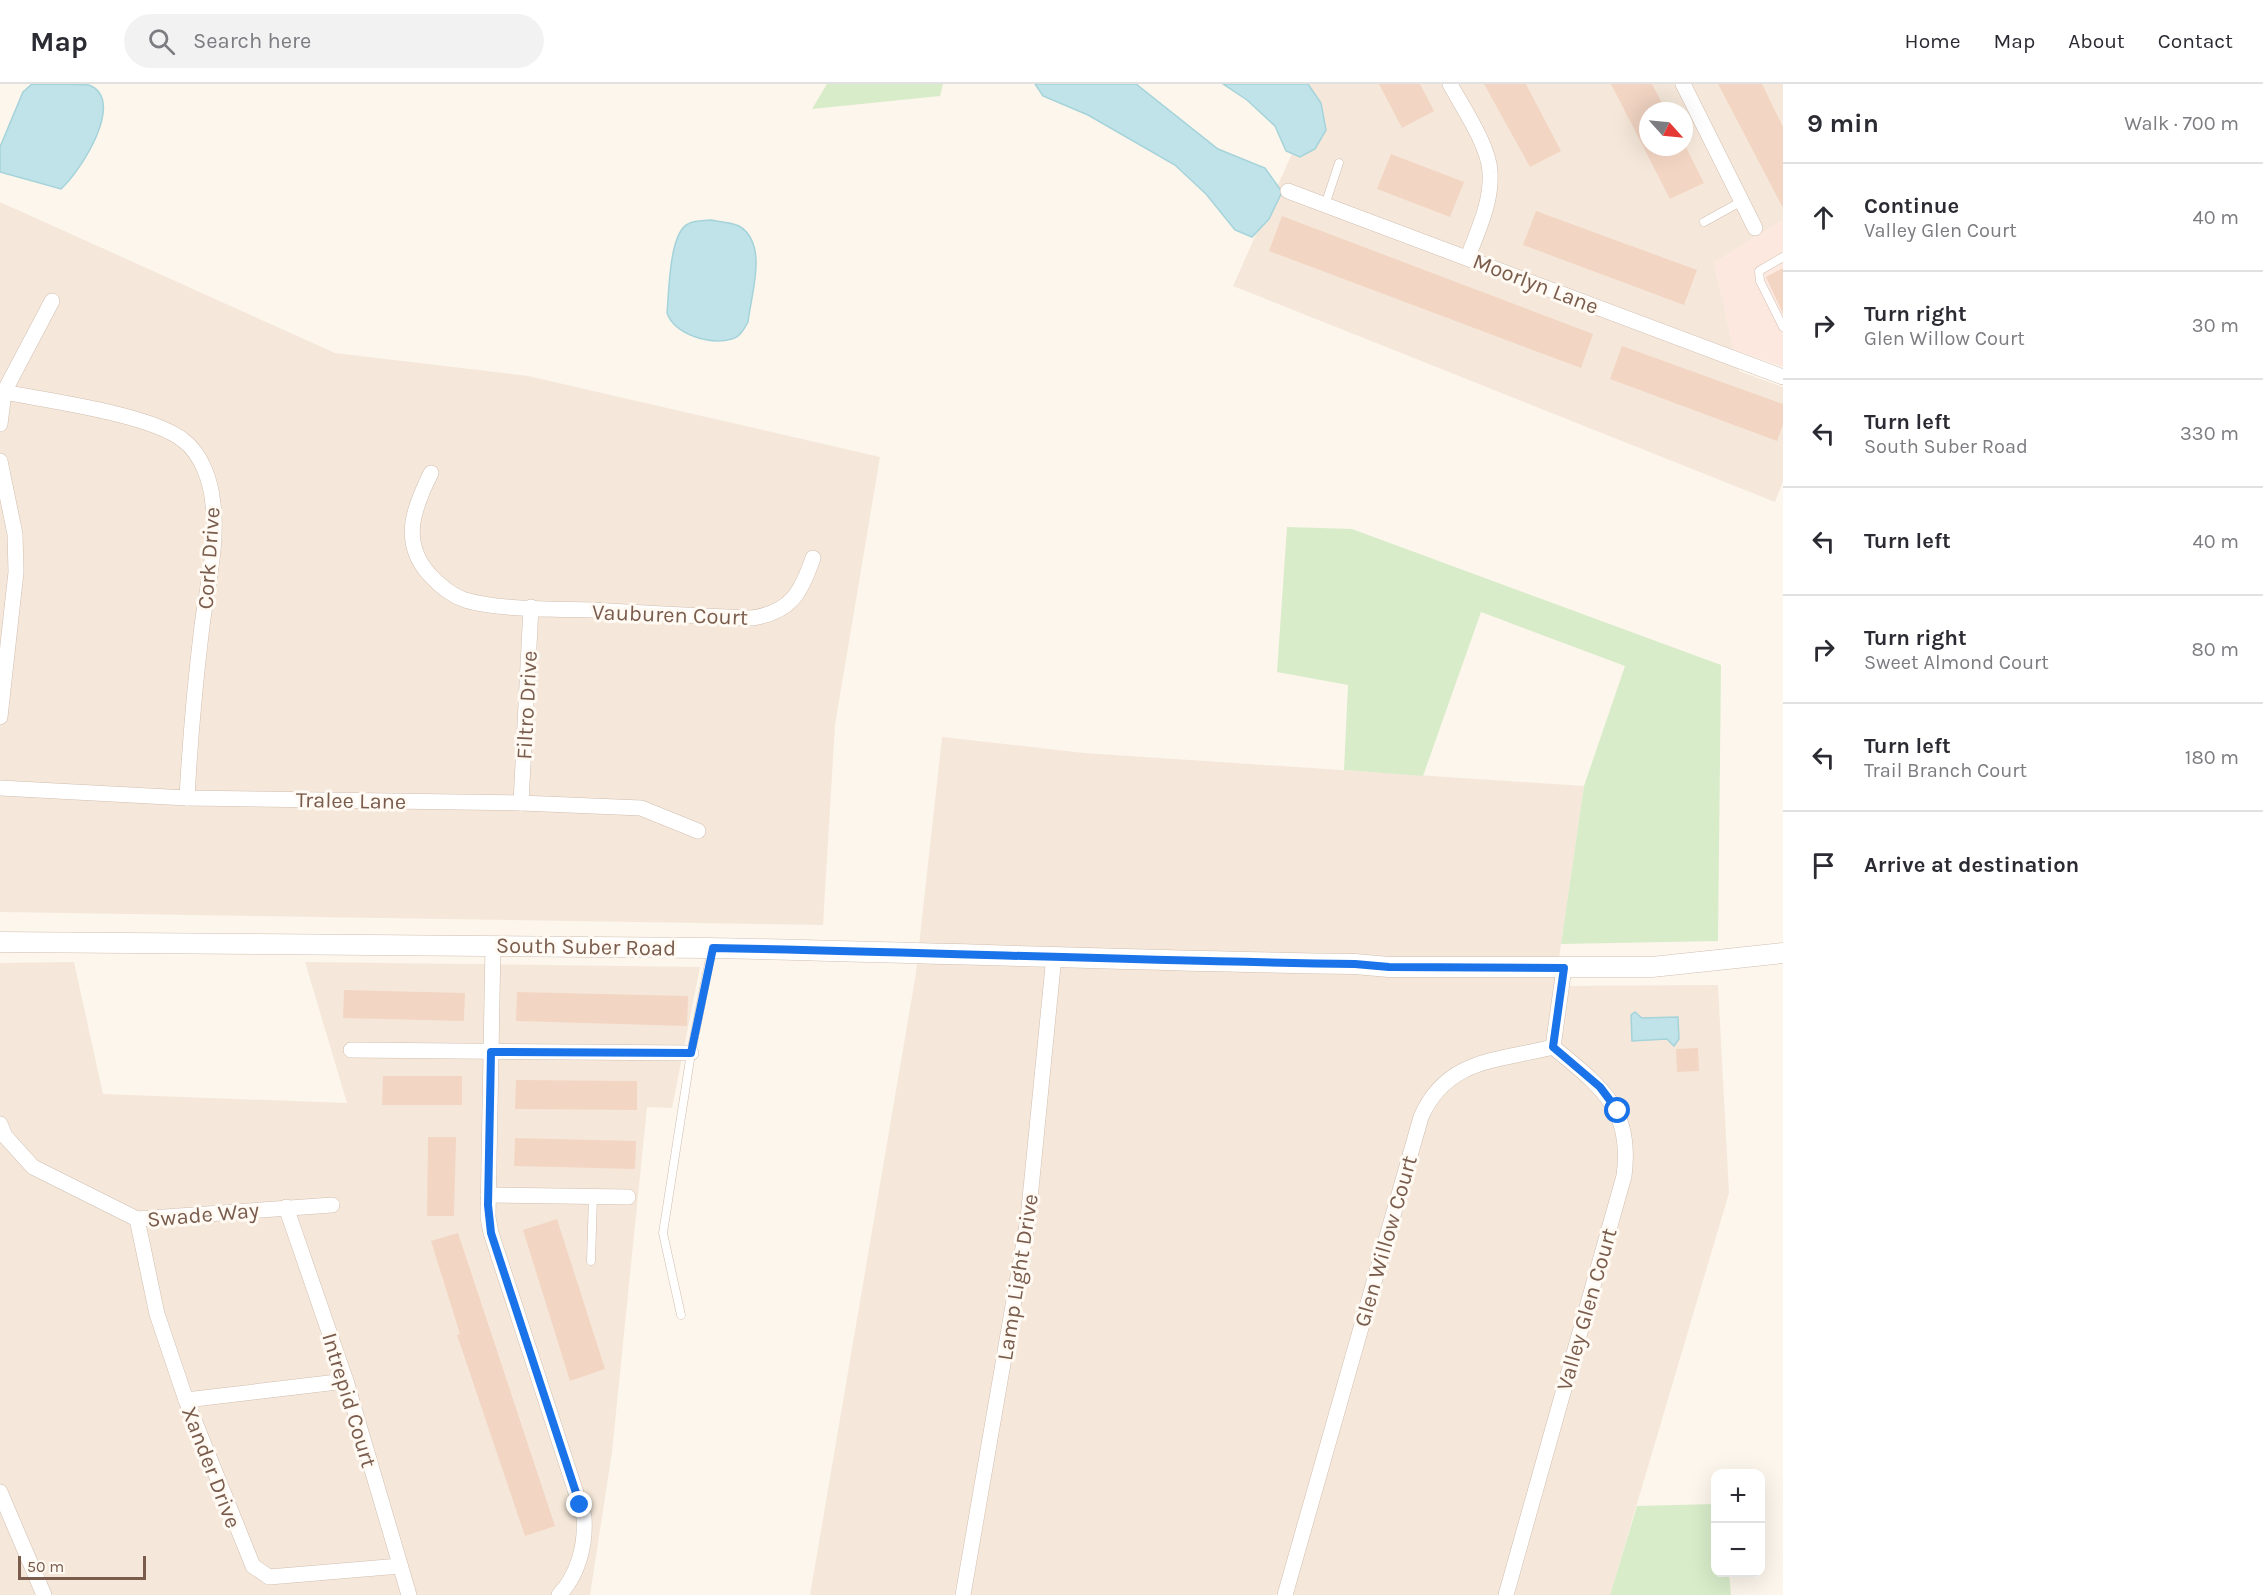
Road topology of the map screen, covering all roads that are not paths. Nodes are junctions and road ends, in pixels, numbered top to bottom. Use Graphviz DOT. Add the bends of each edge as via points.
graph roads {
  1 [pos="1450,84"];
  2 [pos="1683,84"];
  3 [pos="1339,164"];
  4 [pos="1288,191"];
  5 [pos="1742,201"];
  6 [pos="1325,205"];
  7 [pos="1704,222"];
  8 [pos="1755,228"];
  9 [pos="1468,257"];
  10 [pos="1783,257"];
  11 [pos="52,301"];
  12 [pos="1783,327"];
  13 [pos="1783,377"];
  14 [pos="4,392"];
  15 [pos="0,424"];
  16 [pos="0,461"];
  17 [pos="431,473"];
  18 [pos="813,558"];
  19 [pos="531,608"];
  20 [pos="4,659"];
  21 [pos="0,717"];
  22 [pos="0,788"];
  23 [pos="187,798"];
  24 [pos="521,803"];
  25 [pos="698,831"];
  26 [pos="0,942"];
  27 [pos="493,944"];
  28 [pos="713,948"];
  29 [pos="1783,953"];
  30 [pos="1054,956"];
  31 [pos="1564,968"];
  32 [pos="1553,1047"];
  33 [pos="351,1050"];
  34 [pos="491,1052"];
  35 [pos="691,1053"];
  36 [pos="0,1124"];
  37 [pos="488,1195"];
  38 [pos="593,1196"];
  39 [pos="628,1197"];
  40 [pos="332,1205"];
  41 [pos="285,1207"];
  42 [pos="137,1219"];
  43 [pos="591,1261"];
  44 [pos="681,1315"];
  45 [pos="345,1381"];
  46 [pos="186,1400"];
  47 [pos="0,1492"];
  48 [pos="400,1566"];
  49 [pos="44,1595"];
  50 [pos="409,1595"];
  51 [pos="559,1595"];
  52 [pos="963,1595"];
  53 [pos="1285,1595"];
  54 [pos="1506,1595"];
  1 -- 9 [label="street" via="1490,170 1489,197"];
  2 -- 5 [label="street"];
  3 -- 6 [label="lane"];
  4 -- 6 [label="street, Moorlyn Lane"];
  5 -- 7 [label="lane"];
  5 -- 8 [label="street"];
  6 -- 9 [label="street, Moorlyn Lane"];
  9 -- 13 [label="street, Moorlyn Lane"];
  10 -- 12 [label="lane" via="1759,271 1760,281"];
  11 -- 14 [label="street"];
  14 -- 15 [label="street"];
  14 -- 23 [label="street, Cork Drive" via="159,427 184,440 210,481 213,538 192,707"];
  16 -- 20 [label="street" via="15,534 16,572"];
  17 -- 19 [label="street, Vauburen Court" via="411,522 411,541 421,565 457,597"];
  18 -- 19 [label="street, Vauburen Court" via="798,594 786,607 770,615 752,618"];
  19 -- 24 [label="street, Filtro Drive"];
  20 -- 21 [label="street"];
  22 -- 23 [label="street, Tralee Lane"];
  23 -- 24 [label="street, Tralee Lane"];
  24 -- 25 [label="street, Tralee Lane" via="641,808"];
  26 -- 27 [label="street, South Suber Road"];
  27 -- 28 [label="street, South Suber Road"];
  27 -- 34 [label="street"];
  28 -- 30 [label="street, South Suber Road"];
  28 -- 35 [label="lane"];
  29 -- 31 [label="street, South Suber Road" via="1652,968"];
  30 -- 31 [label="street, South Suber Road" via="1389,967"];
  30 -- 52 [label="street, Lamp Light Drive" via="1028,1219"];
  31 -- 32 [label="street"];
  32 -- 53 [label="street, Glen Willow Court" via="1465,1068 1442,1083 1428,1100"];
  32 -- 54 [label="street, Valley Glen Court" via="1610,1098 1623,1126 1626,1159"];
  33 -- 34 [label="street"];
  34 -- 35 [label="street"];
  34 -- 37 [label="street"];
  35 -- 44 [label="lane" via="663,1233"];
  36 -- 42 [label="street, Swade Way" via="5,1136 33,1167"];
  37 -- 38 [label="street"];
  37 -- 51 [label="street" via="491,1233 584,1517 582,1551 570,1583"];
  38 -- 39 [label="street"];
  38 -- 43 [label="lane"];
  40 -- 41 [label="street, Swade Way"];
  41 -- 42 [label="street, Swade Way"];
  41 -- 45 [label="street, Intrepid Court"];
  42 -- 46 [label="street, Xander Drive" via="157,1314"];
  45 -- 46 [label="street"];
  45 -- 48 [label="street, Intrepid Court"];
  46 -- 48 [label="street, Xander Drive" via="248,1559 260,1573 269,1577"];
  47 -- 49 [label="street"];
  48 -- 50 [label="street, Intrepid Court"];
}
